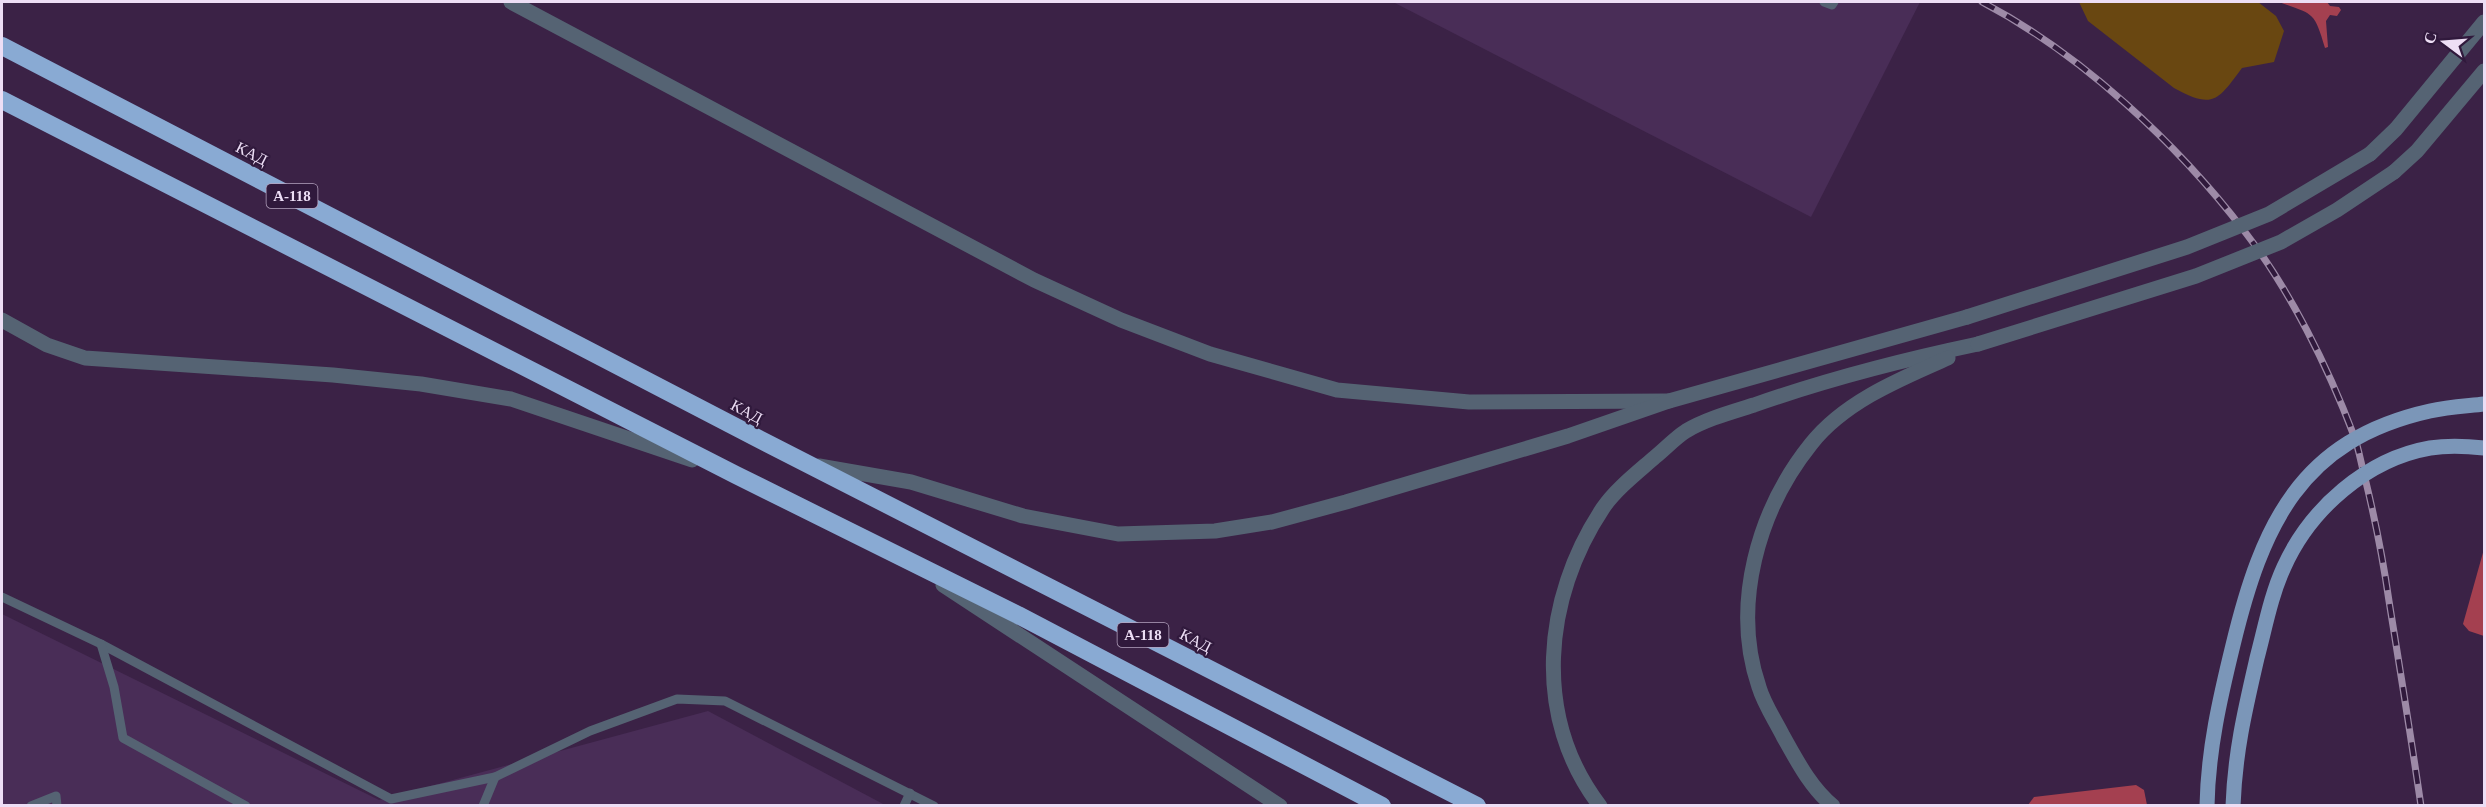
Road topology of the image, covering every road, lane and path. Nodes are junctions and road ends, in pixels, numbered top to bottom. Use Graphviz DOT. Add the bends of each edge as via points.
graph roads {
  1 [pos="511,2"];
  2 [pos="1824,2"];
  3 [pos="1834,2"];
  4 [pos="2484,22"];
  5 [pos="2,46"];
  6 [pos="2484,71"];
  7 [pos="2,100"];
  8 [pos="2,321"];
  9 [pos="1978,344"];
  10 [pos="1669,401"];
  11 [pos="2484,404"];
  12 [pos="2484,448"];
  13 [pos="810,465"];
  14 [pos="736,475"];
  15 [pos="905,561"];
  16 [pos="2,597"];
  17 [pos="101,644"];
  18 [pos="495,777"];
  19 [pos="910,793"];
  20 [pos="395,802"];
  21 [pos="31,806"];
  22 [pos="57,806"];
  23 [pos="246,806"];
  24 [pos="483,806"];
  25 [pos="904,806"];
  26 [pos="934,806"];
  27 [pos="1280,806"];
  28 [pos="1382,806"];
  29 [pos="1477,806"];
  30 [pos="1600,806"];
  31 [pos="1833,806"];
  32 [pos="2207,806"];
  33 [pos="2233,806"];
  1 -- 10 [label="street" via="1034,280 1121,320 1210,354 1337,390 1468,402"];
  2 -- 3 [label="lane"];
  4 -- 10 [label="street, bridge" via="2396,129 2370,153 2269,214 2187,247 1967,317"];
  5 -- 13 [label="highway, КАД / А-118"];
  6 -- 9 [label="street, bridge" via="2417,152 2394,172 2281,242 2196,276"];
  7 -- 14 [label="highway, А-118"];
  8 -- 14 [label="street" via="47,345 85,358 333,375 511,399"];
  9 -- 30 [label="street" via="1902,360 1799,389 1687,431 1642,468 1604,507 1579,552 1561,597 1553,641 1554,691 1562,734 1581,782"];
  9 -- 31 [label="street" via="1906,376 1842,413 1812,443 1780,488 1759,537 1750,589 1749,638 1759,688 1801,769"];
  10 -- 13 [label="street" via="1568,436 1346,502 1272,522 1215,531 1118,534 1023,516 911,482"];
  11 -- 32 [label="main road, bridge" via="2430,411 2370,432 2336,450 2311,471 2287,501 2269,533 2241,613 2211,742"];
  12 -- 33 [label="main road, bridge" via="2430,448 2375,468 2350,483 2299,538 2283,568 2245,709 2234,764"];
  13 -- 29 [label="highway, КАД / А-118"];
  14 -- 15 [label="highway, А-118"];
  15 -- 27 [label="street"];
  15 -- 28 [label="highway, А-118" via="1018,615"];
  16 -- 17 [label="lane"];
  17 -- 20 [label="lane"];
  17 -- 23 [label="lane" via="123,738"];
  18 -- 19 [label="lane" via="590,731 677,699 725,701"];
  18 -- 20 [label="lane"];
  18 -- 24 [label="lane"];
  19 -- 25 [label="lane"];
  19 -- 26 [label="lane"];
  21 -- 22 [label="lane" via="56,796"];
}
